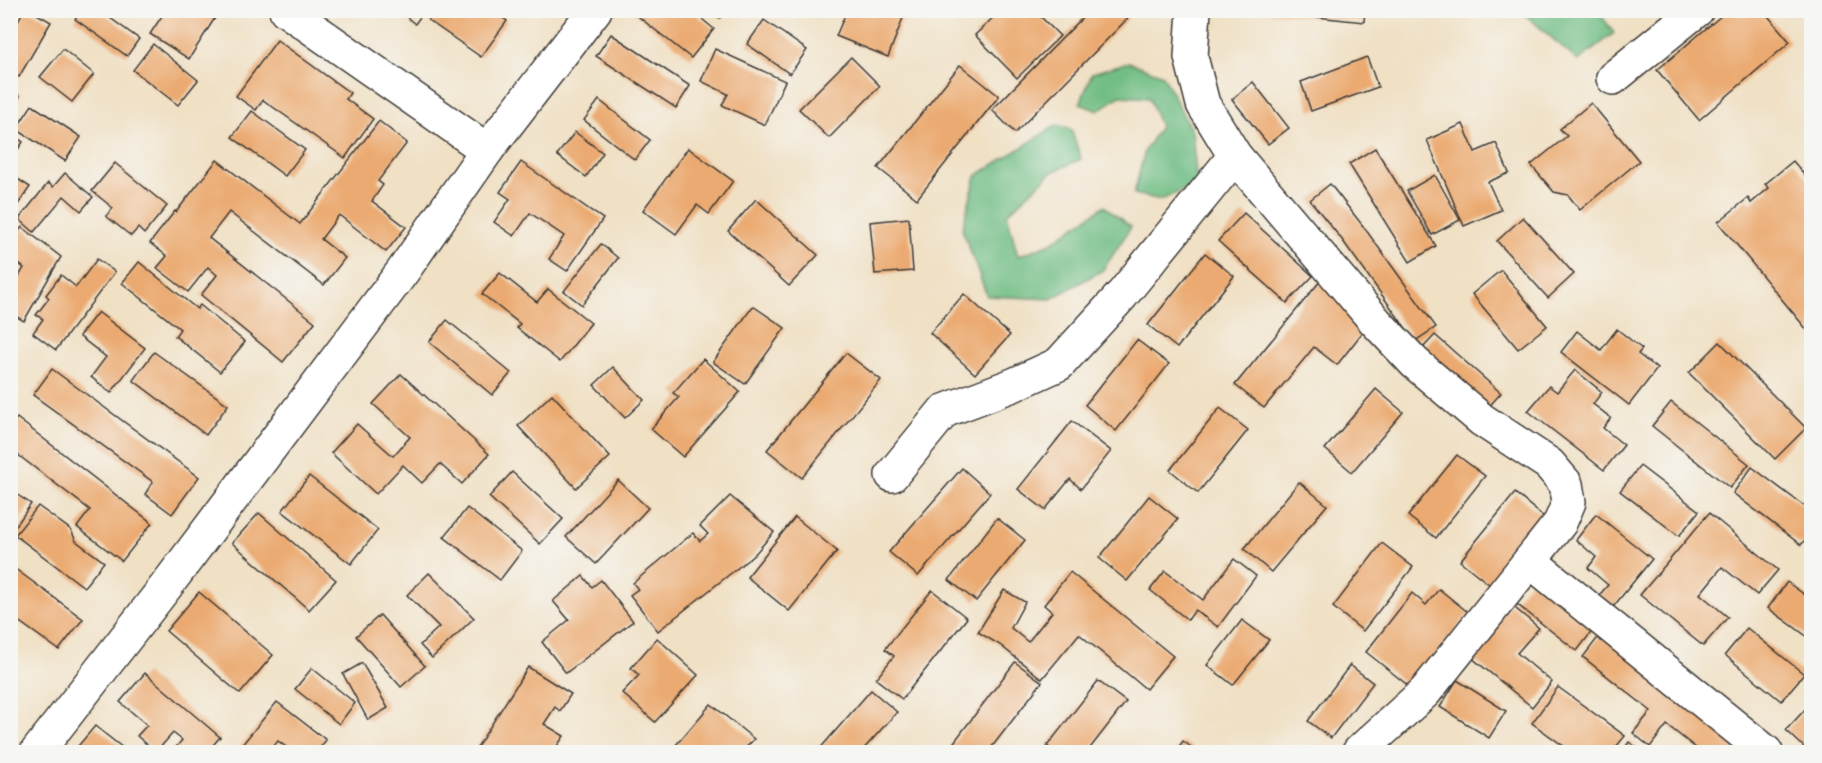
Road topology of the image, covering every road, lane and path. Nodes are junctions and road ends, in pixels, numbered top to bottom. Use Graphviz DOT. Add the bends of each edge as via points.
graph roads {
  1 [pos="286,10"];
  2 [pos="595,10"];
  3 [pos="1194,10"];
  4 [pos="1697,10"];
  5 [pos="1613,78"];
  6 [pos="487,150"];
  7 [pos="1235,156"];
  8 [pos="892,475"];
  9 [pos="1530,561"];
  10 [pos="37,753"];
  11 [pos="1359,753"];
  12 [pos="1766,753"];
  1 -- 6 [label="street"];
  2 -- 6 [label="street"];
  3 -- 7 [label="street" via="1191,57 1203,104"];
  4 -- 5 [label="street"];
  6 -- 10 [label="street" via="403,271"];
  7 -- 8 [label="street" via="1122,295 1059,364 944,411"];
  7 -- 9 [label="street" via="1415,363 1482,420 1549,464 1566,484 1569,502 1560,523"];
  9 -- 11 [label="street" via="1425,692"];
  9 -- 12 [label="street"];
}
